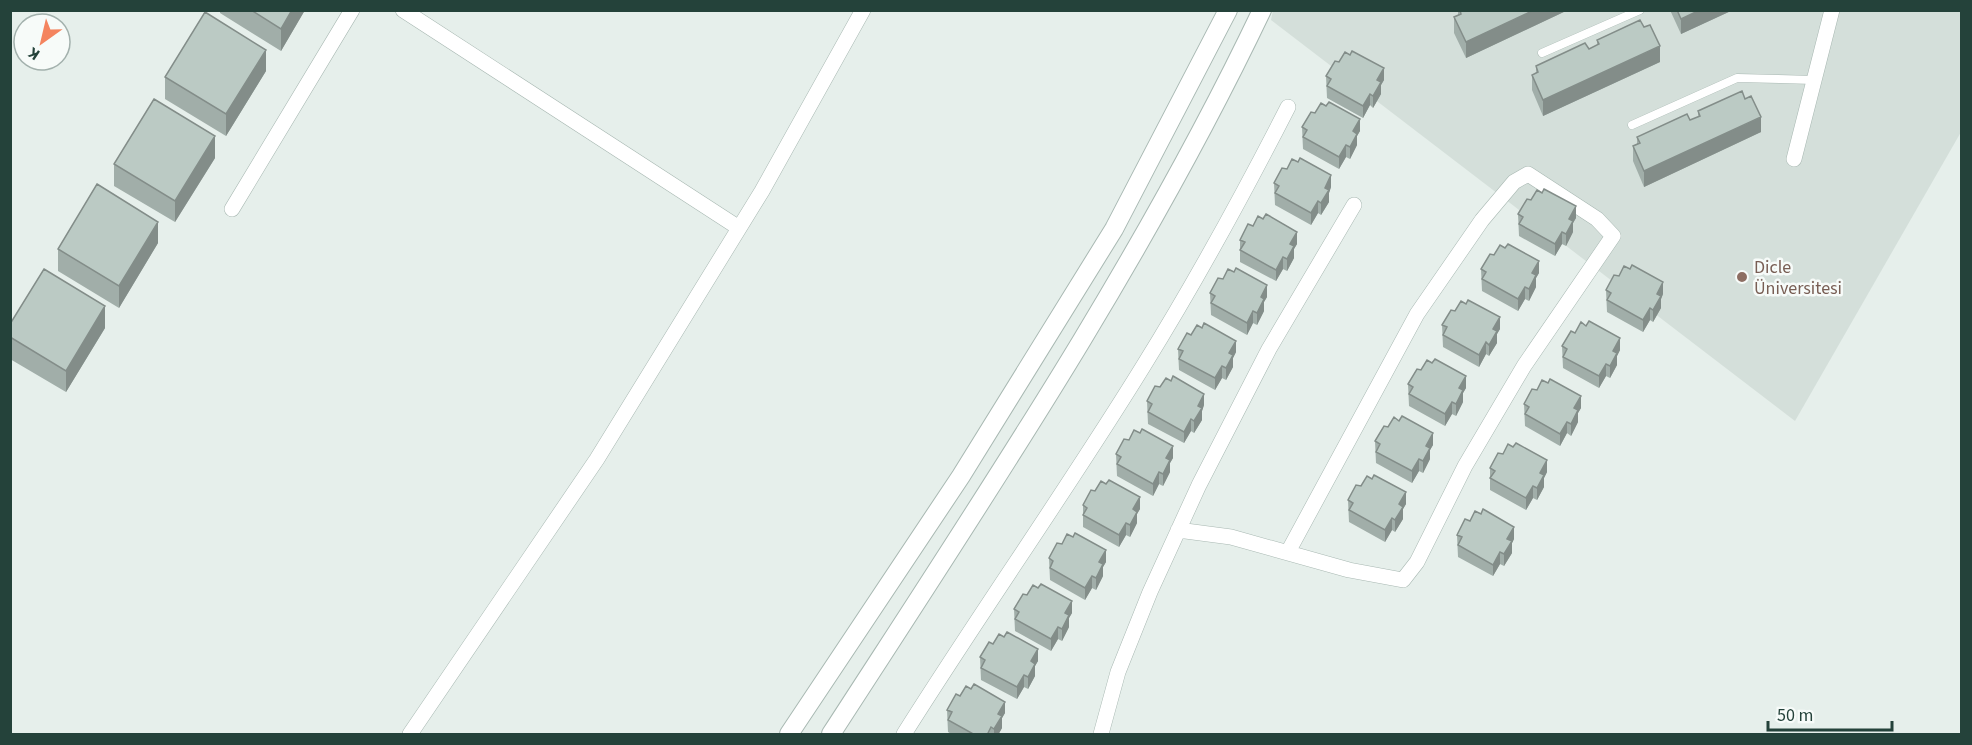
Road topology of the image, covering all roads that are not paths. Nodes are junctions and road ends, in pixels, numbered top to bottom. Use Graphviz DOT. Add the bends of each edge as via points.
graph roads {
  1 [pos="352,10"];
  2 [pos="403,10"];
  3 [pos="863,10"];
  4 [pos="1228,10"];
  5 [pos="1262,10"];
  6 [pos="1640,10"];
  7 [pos="1832,10"];
  8 [pos="1542,53"];
  9 [pos="1814,80"];
  10 [pos="1288,107"];
  11 [pos="1632,125"];
  12 [pos="1794,159"];
  13 [pos="1354,205"];
  14 [pos="232,209"];
  15 [pos="740,228"];
  16 [pos="1178,530"];
  17 [pos="1288,552"];
  18 [pos="410,735"];
  19 [pos="789,735"];
  20 [pos="831,735"];
  21 [pos="904,735"];
  22 [pos="1101,735"];
  1 -- 14 [label="street"];
  2 -- 15 [label="street"];
  3 -- 15 [label="street"];
  4 -- 19 [label="street" via="1114,229 961,476"];
  5 -- 20 [label="street" via="1134,254"];
  6 -- 8 [label="lane"];
  7 -- 9 [label="street"];
  9 -- 11 [label="lane" via="1737,78"];
  9 -- 12 [label="street"];
  10 -- 21 [label="street" via="1211,254 1143,366"];
  13 -- 16 [label="street" via="1269,349"];
  15 -- 18 [label="street" via="597,459"];
  16 -- 17 [label="street" via="1231,537"];
  16 -- 22 [label="street" via="1118,672"];
  17 -- 17 [label="street" via="1349,570 1403,580 1417,562 1465,466 1524,366 1612,236 1597,219 1528,174 1514,182 1482,220 1418,314"];
}
